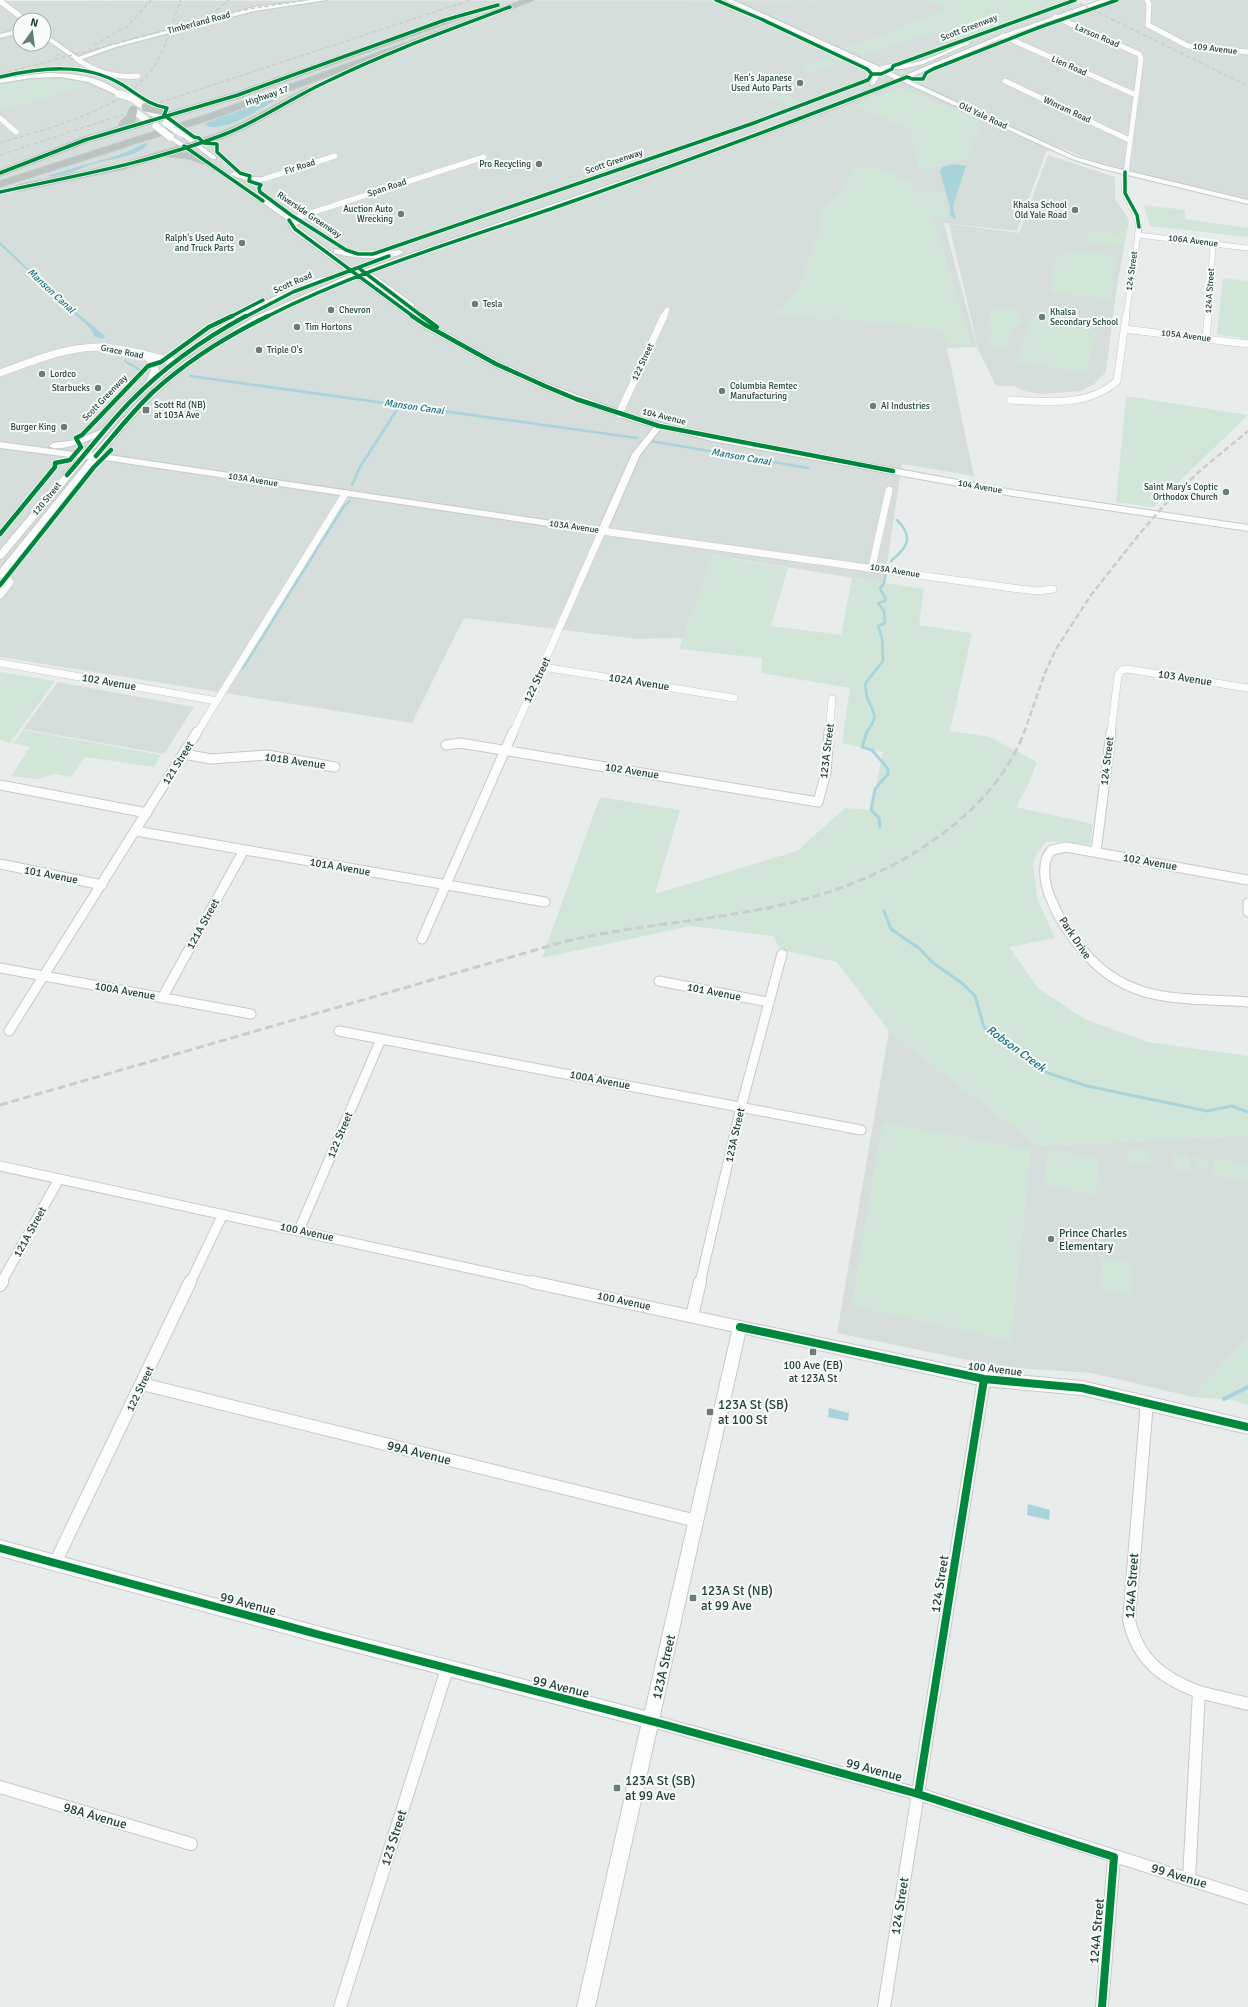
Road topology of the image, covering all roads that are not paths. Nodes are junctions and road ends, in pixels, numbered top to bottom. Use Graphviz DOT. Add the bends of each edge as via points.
graph roads {
  1 [pos="324,0"];
  2 [pos="514,0"];
  3 [pos="530,0"];
  4 [pos="728,0"];
  5 [pos="1090,0"];
  6 [pos="1108,0"];
  7 [pos="1147,0"];
  8 [pos="0,1"];
  9 [pos="503,4"];
  10 [pos="14,12"];
  11 [pos="1055,18"];
  12 [pos="12,33"];
  13 [pos="0,36"];
  14 [pos="1003,36"];
  15 [pos="52,41"];
  16 [pos="394,51"];
  17 [pos="1248,52"];
  18 [pos="1139,54"];
  19 [pos="77,60"];
  20 [pos="869,64"];
  21 [pos="917,64"];
  22 [pos="926,69"];
  23 [pos="893,74"];
  24 [pos="138,76"];
  25 [pos="902,79"];
  26 [pos="0,81"];
  27 [pos="1005,81"];
  28 [pos="872,84"];
  29 [pos="880,88"];
  30 [pos="928,90"];
  31 [pos="119,94"];
  32 [pos="1136,95"];
  33 [pos="201,106"];
  34 [pos="146,107"];
  35 [pos="133,110"];
  36 [pos="0,118"];
  37 [pos="147,120"];
  38 [pos="160,120"];
  39 [pos="114,130"];
  40 [pos="16,132"];
  41 [pos="220,136"];
  42 [pos="1129,140"];
  43 [pos="194,143"];
  44 [pos="184,146"];
  45 [pos="335,156"];
  46 [pos="484,157"];
  47 [pos="211,160"];
  48 [pos="136,162"];
  49 [pos="1125,172"];
  50 [pos="0,173"];
  51 [pos="234,174"];
  52 [pos="264,179"];
  53 [pos="0,180"];
  54 [pos="0,184"];
  55 [pos="241,185"];
  56 [pos="0,192"];
  57 [pos="254,195"];
  58 [pos="1248,202"];
  59 [pos="289,220"];
  60 [pos="1137,235"];
  61 [pos="1213,244"];
  62 [pos="1248,248"];
  63 [pos="337,251"];
  64 [pos="328,255"];
  65 [pos="403,255"];
  66 [pos="361,269"];
  67 [pos="352,273"];
  68 [pos="305,286"];
  69 [pos="388,289"];
  70 [pos="315,291"];
  71 [pos="378,292"];
  72 [pos="667,310"];
  73 [pos="1124,329"];
  74 [pos="445,335"];
  75 [pos="1206,339"];
  76 [pos="1248,344"];
  77 [pos="145,356"];
  78 [pos="175,362"];
  79 [pos="0,373"];
  80 [pos="150,382"];
  81 [pos="155,391"];
  82 [pos="1010,400"];
  83 [pos="126,406"];
  84 [pos="137,408"];
  85 [pos="619,414"];
  86 [pos="659,426"];
  87 [pos="107,428"];
  88 [pos="0,438"];
  89 [pos="0,445"];
  90 [pos="50,449"];
  91 [pos="85,454"];
  92 [pos="96,456"];
  93 [pos="67,475"];
  94 [pos="889,490"];
  95 [pos="345,494"];
  96 [pos="1248,528"];
  97 [pos="602,531"];
  98 [pos="0,556"];
  99 [pos="872,567"];
  100 [pos="1,574"];
  101 [pos="1053,589"];
  102 [pos="0,595"];
  103 [pos="0,663"];
  104 [pos="543,667"];
  105 [pos="1122,670"];
  106 [pos="1248,688"];
  107 [pos="734,698"];
  108 [pos="832,699"];
  109 [pos="217,701"];
  110 [pos="446,745"];
  111 [pos="505,750"];
  112 [pos="184,754"];
  113 [pos="335,767"];
  114 [pos="0,785"];
  115 [pos="818,802"];
  116 [pos="147,813"];
  117 [pos="136,831"];
  118 [pos="1053,848"];
  119 [pos="244,850"];
  120 [pos="1096,852"];
  121 [pos="0,864"];
  122 [pos="1248,880"];
  123 [pos="102,885"];
  124 [pos="445,885"];
  125 [pos="545,902"];
  126 [pos="1248,903"];
  127 [pos="1248,912"];
  128 [pos="422,939"];
  129 [pos="782,954"];
  130 [pos="0,968"];
  131 [pos="45,977"];
  132 [pos="659,981"];
  133 [pos="162,998"];
  134 [pos="768,1002"];
  135 [pos="1248,1002"];
  136 [pos="251,1014"];
  137 [pos="9,1031"];
  138 [pos="339,1031"];
  139 [pos="381,1039"];
  140 [pos="741,1107"];
  141 [pos="861,1130"];
  142 [pos="0,1166"];
  143 [pos="59,1179"];
  144 [pos="223,1214"];
  145 [pos="299,1230"];
  146 [pos="0,1285"];
  147 [pos="692,1316"];
  148 [pos="740,1327"];
  149 [pos="984,1379"];
  150 [pos="142,1384"];
  151 [pos="1147,1402"];
  152 [pos="1248,1427"];
  153 [pos="697,1521"];
  154 [pos="0,1548"];
  155 [pos="55,1563"];
  156 [pos="447,1669"];
  157 [pos="1199,1692"];
  158 [pos="1248,1704"];
  159 [pos="652,1722"];
  160 [pos="0,1788"];
  161 [pos="918,1794"];
  162 [pos="190,1844"];
  163 [pos="1114,1857"];
  164 [pos="1189,1879"];
  165 [pos="1248,1898"];
  166 [pos="340,2007"];
  167 [pos="586,2007"];
  168 [pos="884,2007"];
  169 [pos="1102,2007"];
  1 -- 19 [label="main road, Timberland Road" via="254,9 114,46"];
  2 -- 9 [label="highway, Highway 17"];
  3 -- 16 [label="highway, Highway 17"];
  4 -- 20 [label="main road, Old Yale Road"];
  5 -- 21 [label="main road, Scott Road" via="984,37"];
  6 -- 11 [label="main road, Scott Road"];
  7 -- 17 [label="street, 109 Avenue" via="1148,25 1160,32 1188,46"];
  8 -- 10 [label="street"];
  9 -- 33 [label="highway" via="445,20 264,86"];
  9 -- 53 [label="highway, Highway 17" via="211,112"];
  11 -- 14 [label="main road, Scott Road"];
  11 -- 18 [label="street, Larson Road"];
  12 -- 13 [label="main road"];
  14 -- 22 [label="main road, Scott Road"];
  14 -- 32 [label="street, Lien Road"];
  15 -- 19 [label="main road"];
  16 -- 41 [label="highway" via="321,84"];
  16 -- 54 [label="highway, Highway 17" via="145,138"];
  18 -- 32 [label="street, 124 Street" via="1141,59"];
  19 -- 24 [label="street" via="99,71 124,77"];
  20 -- 21 [label="main road" via="892,68"];
  20 -- 23 [label="main road, Old Yale Road"];
  20 -- 28 [label="main road" via="877,74"];
  21 -- 23 [label="main road, Scott Road"];
  22 -- 25 [label="main road, Scott Road"];
  22 -- 30 [label="main road" via="920,79"];
  23 -- 25 [label="main road, Old Yale Road"];
  23 -- 28 [label="main road, Scott Road"];
  25 -- 29 [label="main road, Scott Road"];
  25 -- 30 [label="main road, Old Yale Road"];
  26 -- 31 [label="main road" via="39,74 69,75 93,80"];
  27 -- 42 [label="street, Winram Road"];
  28 -- 65 [label="main road, Scott Road" via="741,134"];
  29 -- 30 [label="main road" via="901,86"];
  29 -- 65 [label="main road, Scott Road" via="743,140"];
  30 -- 49 [label="main road, Old Yale Road" via="1068,156"];
  31 -- 34 [label="main road, bridge"];
  31 -- 35 [label="main road" via="121,101"];
  32 -- 42 [label="street, 124 Street"];
  33 -- 34 [label="highway, bridge" via="170,112"];
  33 -- 38 [label="highway"];
  34 -- 38 [label="main road, bridge"];
  35 -- 37 [label="main road, bridge"];
  35 -- 39 [label="highway, bridge" via="131,118"];
  36 -- 40 [label="street"];
  37 -- 38 [label="highway"];
  37 -- 39 [label="highway"];
  38 -- 43 [label="main road, bridge"];
  38 -- 44 [label="main road, bridge" via="170,137"];
  39 -- 50 [label="highway"];
  41 -- 43 [label="highway"];
  41 -- 47 [label="highway" via="210,146"];
  42 -- 49 [label="street, 124 Street"];
  43 -- 44 [label="highway"];
  43 -- 47 [label="main road"];
  44 -- 47 [label="main road"];
  44 -- 48 [label="highway"];
  45 -- 52 [label="street, Fir Road"];
  46 -- 59 [label="street, Span Road"];
  47 -- 48 [label="highway" via="178,154"];
  47 -- 51 [label="main road"];
  47 -- 55 [label="main road" via="225,176"];
  48 -- 56 [label="highway"];
  49 -- 58 [label="main road, Old Yale Road"];
  49 -- 60 [label="street, 124 Street" via="1124,193 1138,215"];
  51 -- 52 [label="main road" via="250,179"];
  51 -- 55 [label="main road"];
  52 -- 57 [label="main road" via="255,184"];
  55 -- 57 [label="main road"];
  57 -- 59 [label="main road"];
  59 -- 63 [label="main road, 104 Avenue"];
  59 -- 64 [label="main road, 104 Avenue" via="295,229"];
  60 -- 61 [label="street, 106A Avenue"];
  60 -- 73 [label="street, 124 Street"];
  61 -- 62 [label="street, 106A Avenue"];
  61 -- 75 [label="street, 124A Street"];
  63 -- 65 [label="main road" via="359,257"];
  63 -- 66 [label="main road, 104 Avenue"];
  64 -- 67 [label="main road, 104 Avenue"];
  64 -- 68 [label="main road" via="333,262 326,275"];
  65 -- 66 [label="main road, Scott Road"];
  65 -- 69 [label="main road" via="382,274 382,280"];
  66 -- 67 [label="main road, Scott Road"];
  66 -- 69 [label="main road, 104 Avenue"];
  67 -- 68 [label="main road, Scott Road"];
  67 -- 70 [label="main road, Scott Road"];
  67 -- 71 [label="main road, 104 Avenue"];
  68 -- 78 [label="main road, Scott Road" via="221,329"];
  69 -- 74 [label="main road, 104 Avenue" via="431,321"];
  70 -- 71 [label="main road" via="353,284"];
  70 -- 81 [label="main road, Scott Road" via="239,330 187,364"];
  71 -- 74 [label="main road, 104 Avenue" via="424,324"];
  72 -- 85 [label="street, 122 Street"];
  73 -- 75 [label="street, 105A Avenue"];
  73 -- 82 [label="street, 124 Street" via="1119,376 1108,390 1075,400"];
  74 -- 85 [label="main road, 104 Avenue" via="496,364"];
  75 -- 76 [label="street, 105A Avenue"];
  77 -- 78 [label="street, Grace Road"];
  77 -- 79 [label="street, Grace Road" via="105,347 82,348 59,352"];
  77 -- 80 [label="main road" via="152,362 155,370"];
  78 -- 80 [label="main road, Scott Road"];
  78 -- 81 [label="main road" via="179,366 158,383"];
  80 -- 83 [label="main road, Scott Road"];
  81 -- 84 [label="main road, Scott Road"];
  83 -- 87 [label="main road, 120 Street"];
  84 -- 92 [label="main road, 120 Street"];
  85 -- 86 [label="main road, 104 Avenue"];
  86 -- 96 [label="main road, 104 Avenue" via="1013,493"];
  86 -- 97 [label="main road, 122 Street" via="636,454"];
  87 -- 90 [label="main road" via="79,442"];
  87 -- 91 [label="main road, 120 Street"];
  88 -- 90 [label="main road, 103A Avenue"];
  89 -- 90 [label="main road, 103A Avenue"];
  90 -- 91 [label="main road, 103A Avenue"];
  90 -- 93 [label="main road" via="64,461"];
  91 -- 92 [label="main road, 103A Avenue"];
  91 -- 93 [label="main road, 120 Street"];
  92 -- 95 [label="main road, 103A Avenue"];
  92 -- 100 [label="main road, 120 Street"];
  93 -- 98 [label="main road, 120 Street"];
  94 -- 99 [label="street"];
  95 -- 97 [label="main road, 103A Avenue"];
  95 -- 109 [label="street, 121 Street"];
  97 -- 99 [label="street, 103A Avenue"];
  97 -- 104 [label="street, 122 Street"];
  99 -- 101 [label="street, 103A Avenue" via="999,586 1041,591"];
  100 -- 102 [label="street, 120 Street" via="10,582"];
  103 -- 109 [label="street, 102 Avenue"];
  104 -- 107 [label="street, 102A Avenue"];
  104 -- 111 [label="street, 122 Street"];
  105 -- 106 [label="street, 103 Avenue"];
  105 -- 120 [label="street, 124 Street" via="1118,675"];
  108 -- 115 [label="street, 123A Street" via="826,773"];
  109 -- 112 [label="street, 121 Street"];
  110 -- 111 [label="street, 102 Avenue" via="460,743"];
  111 -- 115 [label="street, 102 Avenue"];
  111 -- 124 [label="street, 122 Street"];
  112 -- 113 [label="street, 101B Avenue" via="211,759 267,755"];
  112 -- 116 [label="street, 121 Street"];
  114 -- 116 [label="street"];
  116 -- 117 [label="street, 121 Street"];
  117 -- 119 [label="street, 101A Avenue"];
  117 -- 123 [label="street, 121 Street"];
  118 -- 120 [label="street, 102 Avenue" via="1066,847"];
  118 -- 135 [label="street, Park Drive" via="1047,856 1046,866 1046,888 1050,900 1085,955 1104,973 1124,985 1150,993"];
  119 -- 124 [label="street, 101A Avenue"];
  119 -- 133 [label="street, 121A Street"];
  120 -- 122 [label="street, 102 Avenue"];
  121 -- 123 [label="street, 101 Avenue"];
  123 -- 131 [label="street, 121 Street"];
  124 -- 125 [label="street, 101A Avenue"];
  124 -- 128 [label="street, 122 Street"];
  126 -- 127 [label="street"];
  129 -- 134 [label="street, 123A Street"];
  130 -- 131 [label="street, 100A Avenue"];
  131 -- 133 [label="street, 100A Avenue"];
  131 -- 137 [label="street, 121 Street"];
  132 -- 134 [label="street, 101 Avenue"];
  133 -- 136 [label="street, 100A Avenue"];
  134 -- 140 [label="street, 123A Street"];
  138 -- 139 [label="street, 100A Avenue"];
  139 -- 140 [label="street, 100A Avenue"];
  139 -- 145 [label="street, 122 Street"];
  140 -- 141 [label="street, 100A Avenue"];
  140 -- 147 [label="street, 123A Street"];
  142 -- 143 [label="street, 100 Avenue"];
  143 -- 144 [label="street, 100 Avenue"];
  143 -- 146 [label="street, 121A Street"];
  144 -- 145 [label="street, 100 Avenue"];
  144 -- 150 [label="street, 122 Street"];
  145 -- 147 [label="street, 100 Avenue"];
  147 -- 148 [label="street, 100 Avenue"];
  148 -- 149 [label="main road, 100 Avenue"];
  148 -- 153 [label="main road, 123A Street"];
  149 -- 151 [label="main road, 100 Avenue" via="1069,1386"];
  149 -- 161 [label="street, 124 Street"];
  150 -- 153 [label="street, 99A Avenue"];
  150 -- 155 [label="street, 122 Street"];
  151 -- 152 [label="main road, 100 Avenue"];
  151 -- 157 [label="street, 124A Street" via="1130,1629 1137,1647 1154,1668"];
  153 -- 159 [label="main road, 123A Street"];
  154 -- 155 [label="main road, 99 Avenue"];
  155 -- 156 [label="main road, 99 Avenue"];
  156 -- 159 [label="main road, 99 Avenue"];
  156 -- 166 [label="street, 123 Street"];
  157 -- 158 [label="street"];
  157 -- 164 [label="street"];
  159 -- 161 [label="street, 99 Avenue"];
  159 -- 167 [label="main road, 123A Street"];
  160 -- 162 [label="street, 98A Avenue"];
  161 -- 163 [label="street, 99 Avenue"];
  161 -- 168 [label="street, 124 Street"];
  163 -- 164 [label="street, 99 Avenue"];
  163 -- 169 [label="street, 124A Street"];
  164 -- 165 [label="street, 99 Avenue"];
}
